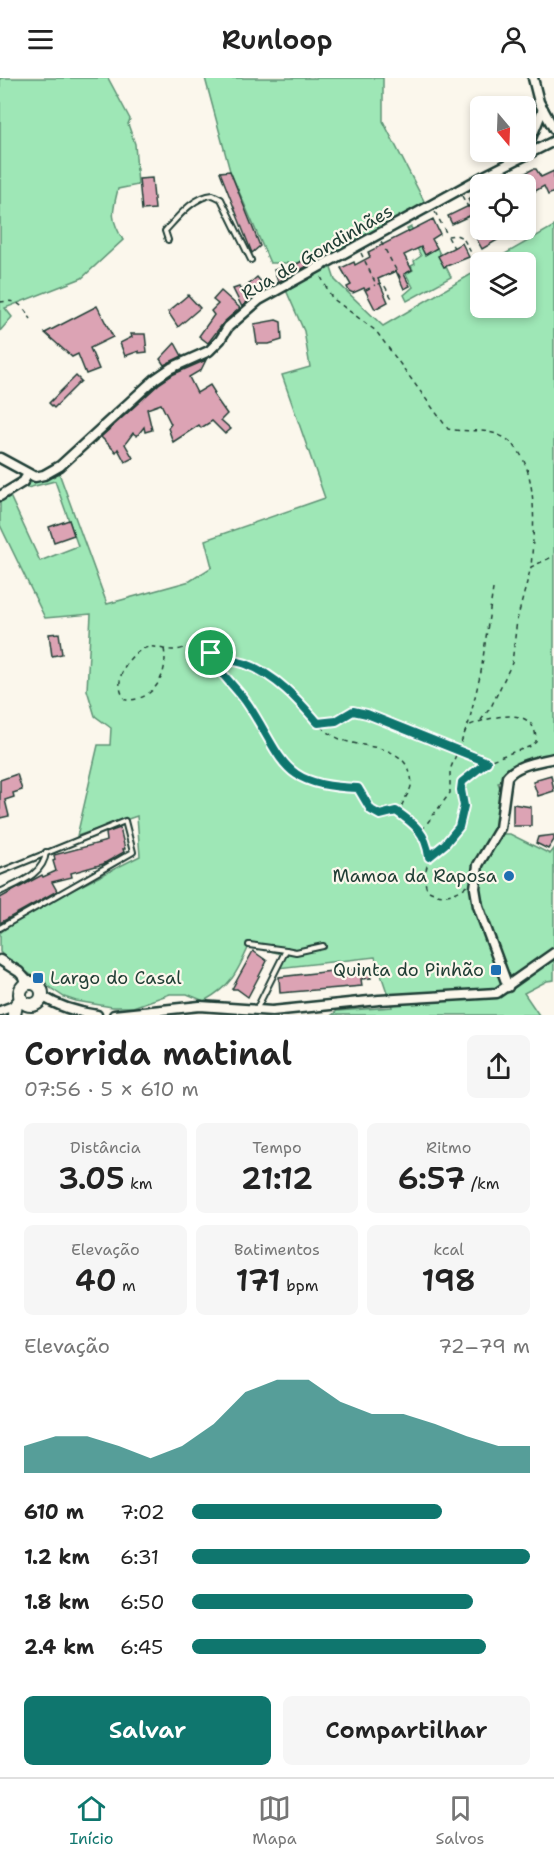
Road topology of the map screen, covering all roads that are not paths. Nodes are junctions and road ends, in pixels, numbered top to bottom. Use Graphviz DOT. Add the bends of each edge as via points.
graph roads {
  1 [pos="533,78"];
  2 [pos="543,109"];
  3 [pos="536,126"];
  4 [pos="554,129"];
  5 [pos="554,141"];
  6 [pos="536,149"];
  7 [pos="511,162"];
  8 [pos="168,240"];
  9 [pos="251,260"];
  10 [pos="0,458"];
  11 [pos="28,474"];
  12 [pos="0,496"];
  13 [pos="554,758"];
  14 [pos="46,852"];
  15 [pos="0,872"];
  16 [pos="0,892"];
  17 [pos="0,928"];
  18 [pos="249,945"];
  19 [pos="323,946"];
  20 [pos="286,951"];
  21 [pos="554,953"];
  22 [pos="0,960"];
  23 [pos="30,983"];
  24 [pos="508,987"];
  25 [pos="42,996"];
  26 [pos="17,1007"];
  27 [pos="0,1011"];
  28 [pos="256,1011"];
  29 [pos="298,1012"];
  30 [pos="97,1015"];
  31 [pos="114,1015"];
  1 -- 2 [label="street"];
  2 -- 3 [label="street"];
  2 -- 4 [label="street"];
  5 -- 6 [label="street, Rua de Gondinhães"];
  7 -- 11 [label="street, Rua de Gondinhães" via="259,300 233,322 209,351 155,379 60,466 44,476"];
  8 -- 9 [label="lane" via="165,231 173,222 199,200 213,195 220,199"];
  10 -- 11 [label="street"];
  11 -- 12 [label="street, Rua de Gondinhães" via="23,482"];
  13 -- 24 [label="street" via="519,768 507,777 500,828 478,865 478,906"];
  14 -- 15 [label="lane"];
  14 -- 16 [label="lane" via="40,869"];
  14 -- 17 [label="lane" via="125,821 134,852"];
  18 -- 20 [label="lane"];
  19 -- 20 [label="lane"];
  20 -- 28 [label="lane"];
  21 -- 24 [label="street"];
  22 -- 23 [label="street"];
  23 -- 25 [label="street" via="39,987"];
  23 -- 26 [label="street" via="21,988"];
  24 -- 29 [label="street" via="497,993 379,1000"];
  25 -- 26 [label="street" via="32,1005"];
  25 -- 30 [label="street" via="74,1012"];
  26 -- 27 [label="street"];
  28 -- 29 [label="street"];
  28 -- 31 [label="street" via="200,1006"];
}
